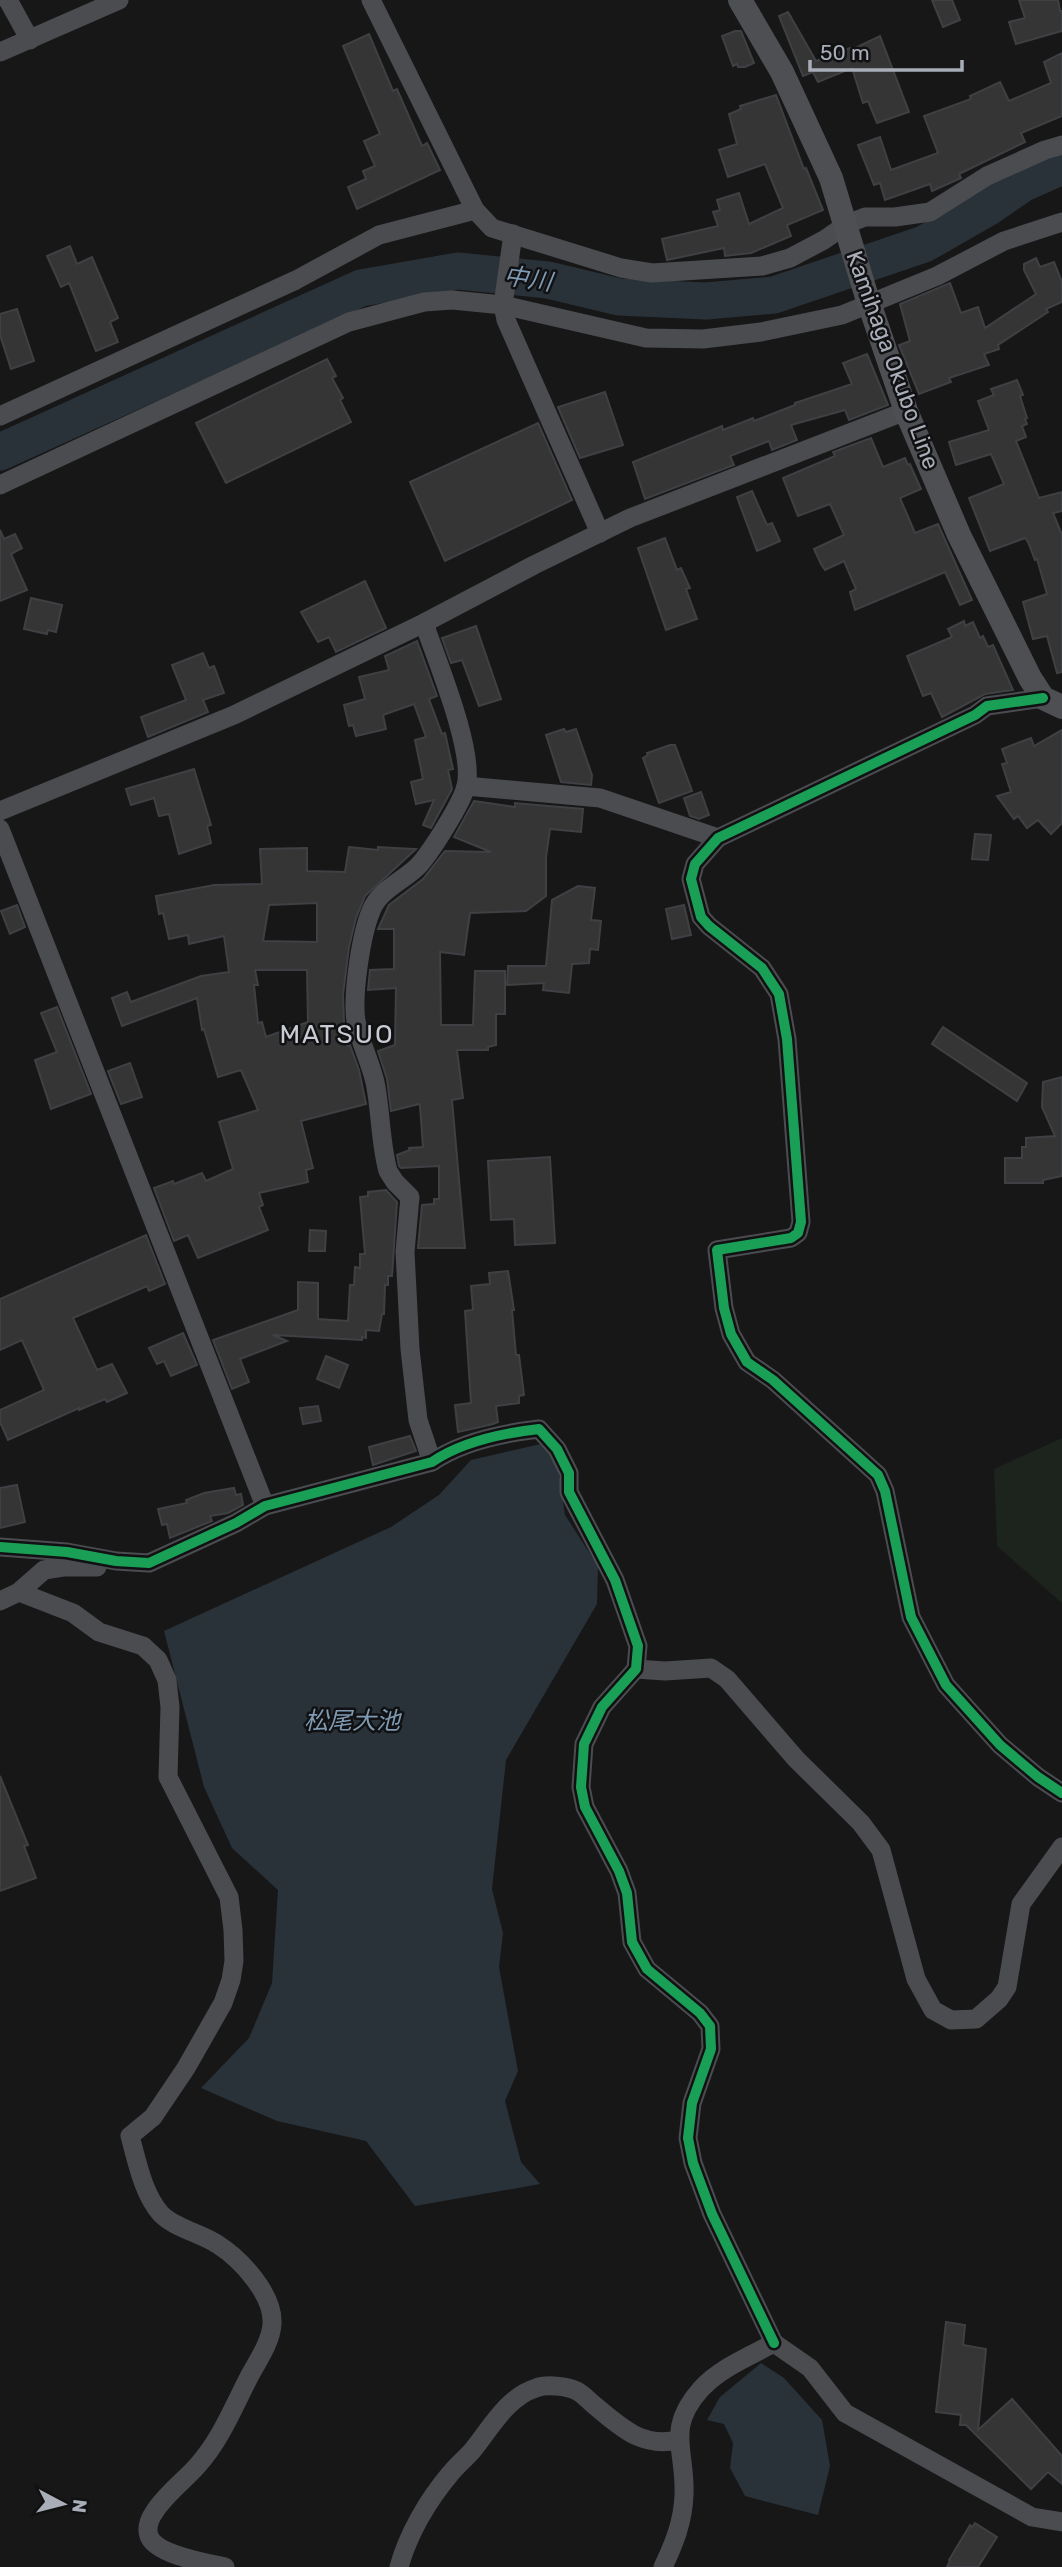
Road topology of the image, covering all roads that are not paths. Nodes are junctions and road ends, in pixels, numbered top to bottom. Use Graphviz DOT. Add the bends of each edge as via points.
graph roads {
  1 [pos="8,0"];
  2 [pos="119,0"];
  3 [pos="371,0"];
  4 [pos="740,0"];
  5 [pos="30,40"];
  6 [pos="0,52"];
  7 [pos="1062,145"];
  8 [pos="475,210"];
  9 [pos="1062,222"];
  10 [pos="849,233"];
  11 [pos="512,241"];
  12 [pos="867,298"];
  13 [pos="504,300"];
  14 [pos="906,411"];
  15 [pos="0,416"];
  16 [pos="0,485"];
  17 [pos="600,533"];
  18 [pos="424,623"];
  19 [pos="1052,702"];
  20 [pos="466,786"];
  21 [pos="0,811"];
  22 [pos="0,829"];
  23 [pos="718,838"];
  24 [pos="432,1462"];
  25 [pos="265,1506"];
  26 [pos="0,1547"];
  27 [pos="127,1562"];
  28 [pos="19,1592"];
  29 [pos="0,1601"];
  30 [pos="636,1669"];
  31 [pos="1062,1793"];
  32 [pos="1062,1847"];
  33 [pos="774,2343"];
  34 [pos="678,2440"];
  35 [pos="1062,2522"];
  36 [pos="225,2567"];
  37 [pos="400,2567"];
  38 [pos="663,2567"];
  1 -- 5 [label="street"];
  2 -- 5 [label="street"];
  3 -- 8 [label="street"];
  4 -- 10 [label="main road, Kamihaga Okubo Line" via="782,72 831,178"];
  5 -- 6 [label="street"];
  7 -- 10 [label="street" via="987,176 930,212 865,217"];
  8 -- 11 [label="street"];
  8 -- 15 [label="street" via="379,235 296,280"];
  9 -- 12 [label="street" via="1004,241 937,276"];
  10 -- 11 [label="street" via="772,263 652,273"];
  10 -- 12 [label="main road, Kamihaga Okubo Line"];
  11 -- 13 [label="street"];
  12 -- 13 [label="street" via="842,315 703,339 646,338"];
  12 -- 14 [label="main road, Kamihaga Okubo Line"];
  13 -- 16 [label="street" via="424,302 349,322"];
  13 -- 17 [label="street" via="506,320"];
  14 -- 17 [label="street" via="630,517"];
  14 -- 19 [label="main road, Kamihaga Okubo Line" via="1030,678"];
  17 -- 18 [label="street"];
  18 -- 20 [label="street" via="460,731"];
  18 -- 21 [label="street" via="234,715"];
  19 -- 23 [label="street" via="987,706"];
  20 -- 23 [label="street" via="600,798"];
  20 -- 24 [label="street" via="419,866 371,908 356,996 356,1018 374,1081 388,1171 410,1197 405,1252 410,1349 418,1420"];
  22 -- 25 [label="street"];
  23 -- 31 [label="street" via="695,864 691,879 701,917 762,968 779,994 787,1039 801,1223 791,1238 717,1250 731,1334 747,1362 877,1475 885,1491 911,1617 946,1685 1000,1745"];
  24 -- 25 [label="street"];
  24 -- 30 [label="street" via="471,1444 539,1429 557,1449 569,1473 569,1492 615,1580 638,1646"];
  25 -- 27 [label="street" via="161,1559"];
  26 -- 27 [label="street"];
  27 -- 28 [label="street" via="44,1570"];
  28 -- 29 [label="street"];
  28 -- 36 [label="street" via="74,1613 99,1632 143,1646 158,1660 167,1681 170,1707 168,1777 229,1897 234,1961 223,2003 153,2117 130,2136 149,2195 162,2216 218,2244 236,2259 272,2311 269,2336 224,2429 148,2521 155,2544"];
  30 -- 32 [label="street" via="711,1668 727,1679 796,1759 861,1823 881,1850 916,1979 933,2010 951,2020 976,2019 1007,1987 1021,1904"];
  30 -- 33 [label="street" via="602,1707 584,1744 581,1787 585,1807 619,1871 627,1893 632,1942 647,1969 710,2026 711,2049 692,2103 688,2138 692,2163"];
  33 -- 34 [label="street" via="702,2387 683,2413"];
  33 -- 35 [label="street" via="810,2368 845,2413 1032,2517"];
  34 -- 37 [label="street" via="660,2444 642,2440 577,2391 537,2387 500,2414 449,2474 413,2530"];
  34 -- 38 [label="street" via="684,2495 676,2541"];
}
